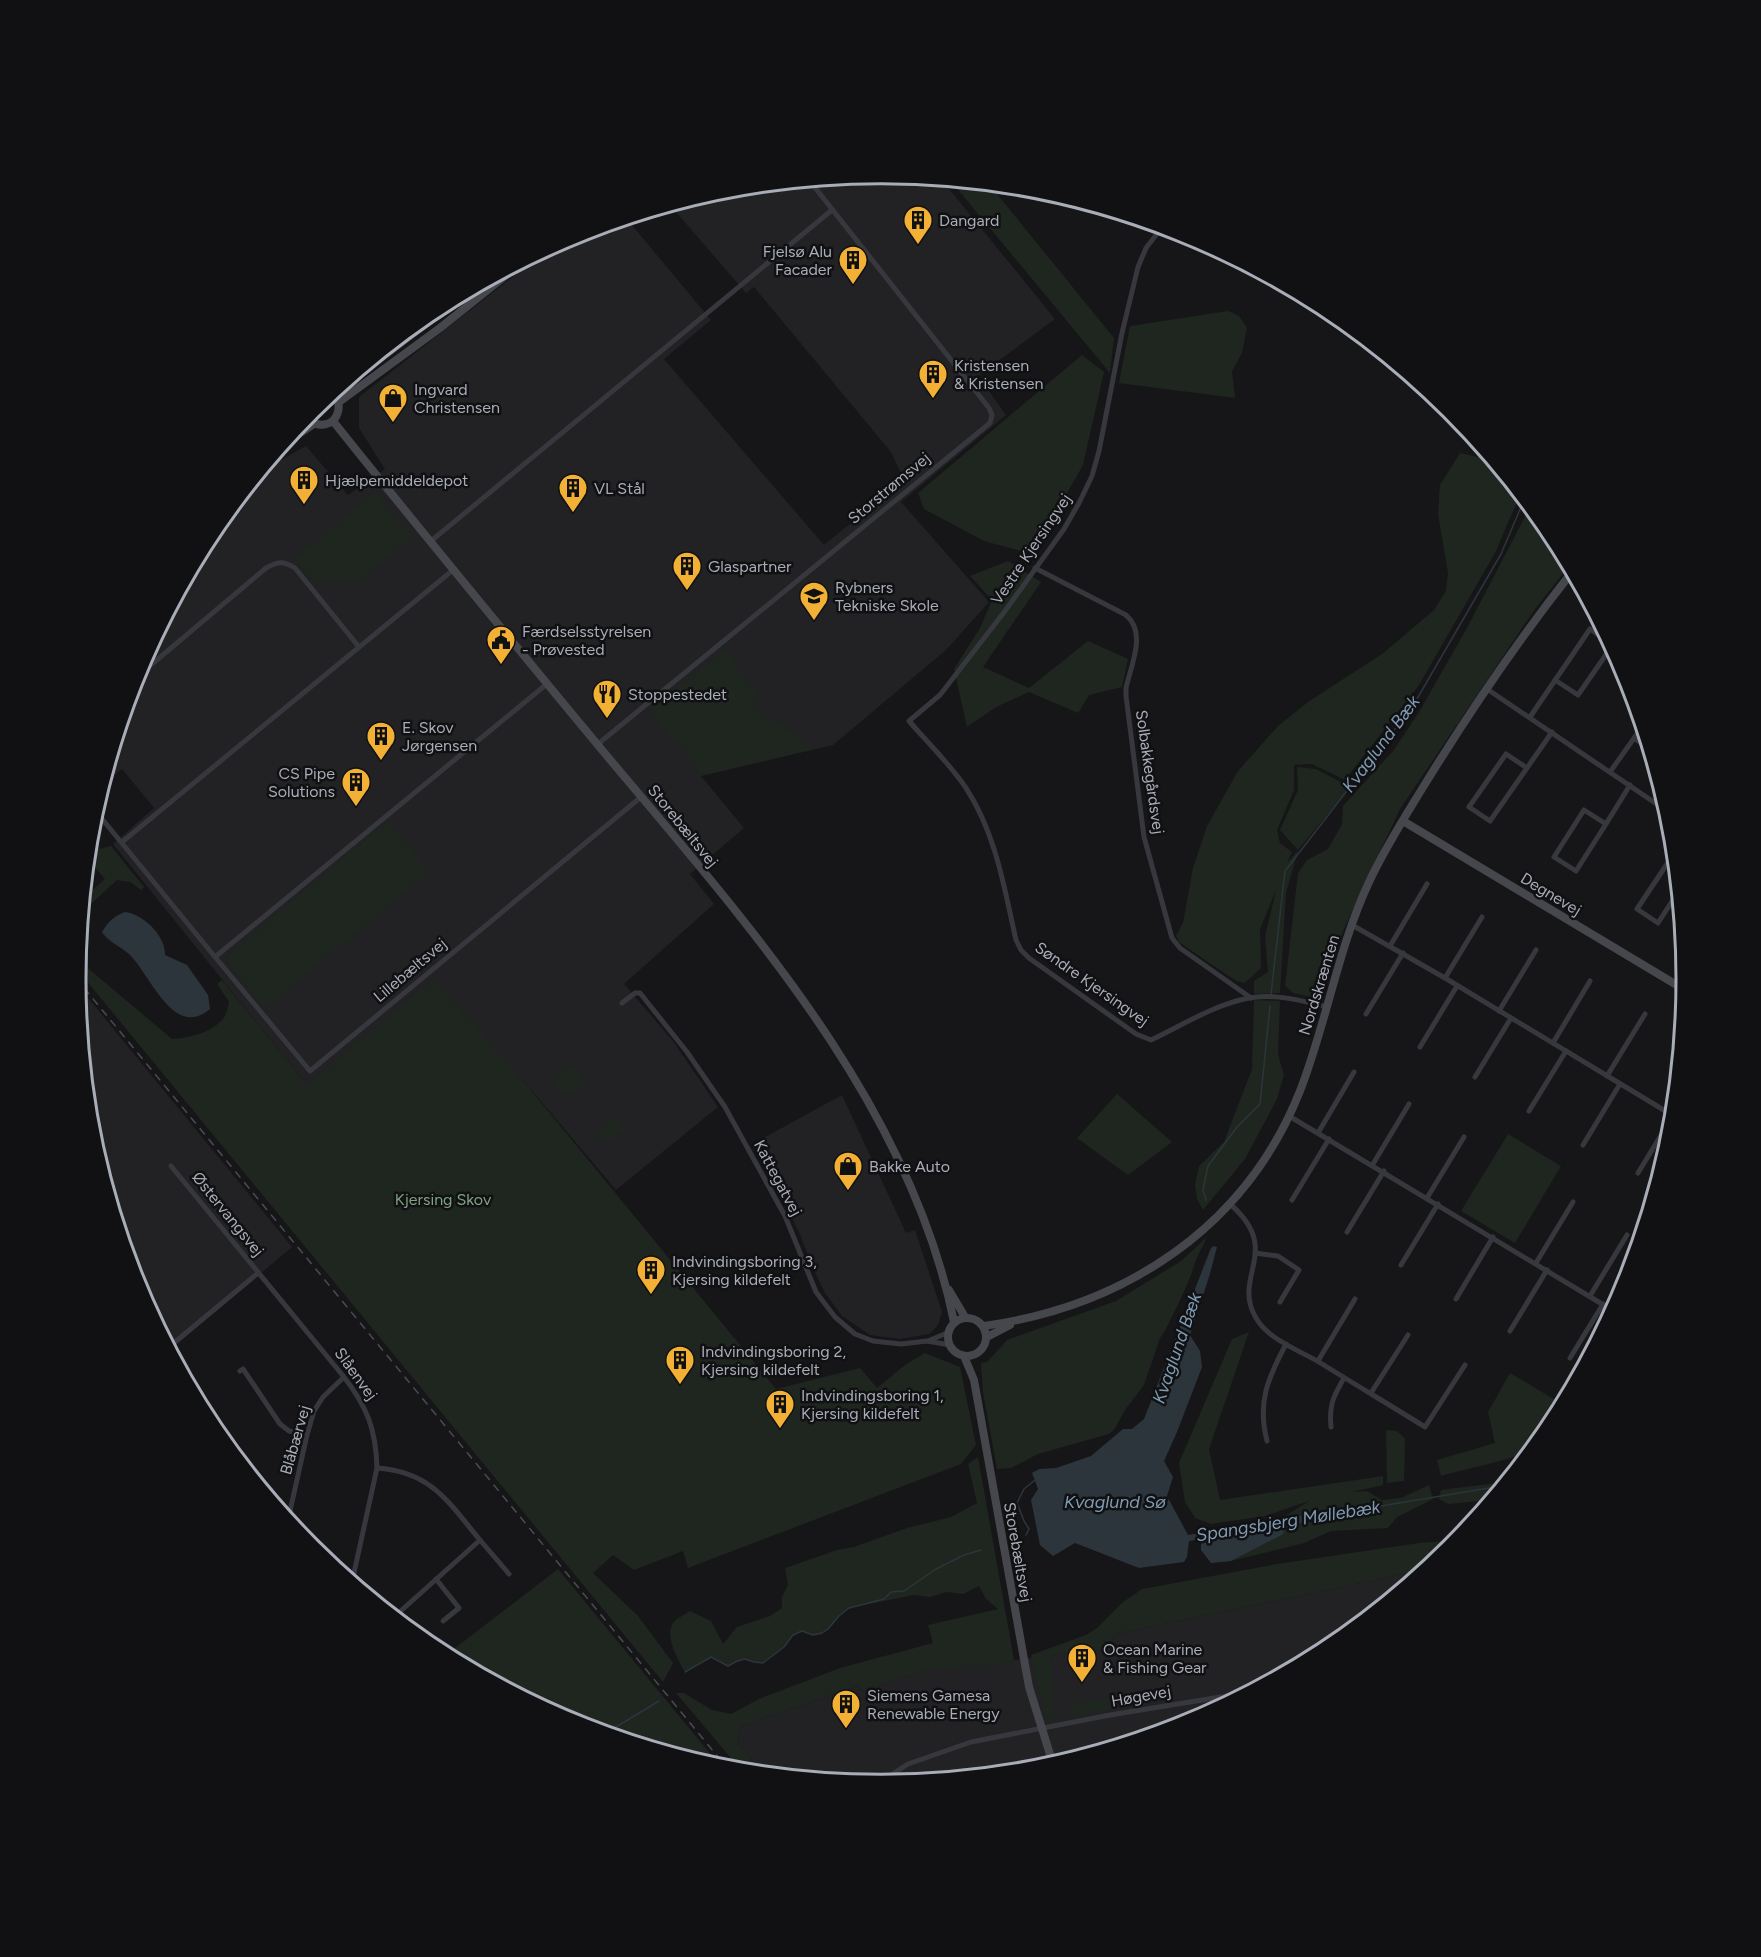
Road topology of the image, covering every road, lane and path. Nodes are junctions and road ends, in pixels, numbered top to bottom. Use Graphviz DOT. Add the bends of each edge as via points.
graph roads {
  1 [pos="814,186"];
  2 [pos="832,210"];
  3 [pos="1157,234"];
  4 [pos="498,282"];
  5 [pos="337,399"];
  6 [pos="339,402"];
  7 [pos="333,421"];
  8 [pos="314,424"];
  9 [pos="305,430"];
  10 [pos="431,541"];
  11 [pos="1035,568"];
  12 [pos="453,570"];
  13 [pos="1567,578"];
  14 [pos="1597,635"];
  15 [pos="359,647"];
  16 [pos="1606,653"];
  17 [pos="149,667"];
  18 [pos="1555,680"];
  19 [pos="548,683"];
  20 [pos="1487,689"];
  21 [pos="1530,717"];
  22 [pos="909,721"];
  23 [pos="1552,732"];
  24 [pos="1636,735"];
  25 [pos="1634,738"];
  26 [pos="1638,741"];
  27 [pos="598,744"];
  28 [pos="1527,768"];
  29 [pos="1610,772"];
  30 [pos="1630,785"];
  31 [pos="641,797"];
  32 [pos="1655,803"];
  33 [pos="102,819"];
  34 [pos="1403,821"];
  35 [pos="1606,824"];
  36 [pos="122,842"];
  37 [pos="1667,864"];
  38 [pos="1427,884"];
  39 [pos="1671,901"];
  40 [pos="1482,917"];
  41 [pos="1352,925"];
  42 [pos="1390,946"];
  43 [pos="1536,950"];
  44 [pos="1403,953"];
  45 [pos="215,957"];
  46 [pos="1445,978"];
  47 [pos="1590,981"];
  48 [pos="1676,984"];
  49 [pos="1457,986"];
  50 [pos="1251,998"];
  51 [pos="622,1003"];
  52 [pos="1327,1007"];
  53 [pos="1499,1011"];
  54 [pos="1366,1014"];
  55 [pos="1645,1014"];
  56 [pos="1511,1018"];
  57 [pos="1553,1043"];
  58 [pos="1420,1047"];
  59 [pos="1566,1051"];
  60 [pos="1354,1072"];
  61 [pos="1607,1076"];
  62 [pos="1476,1077"];
  63 [pos="1620,1084"];
  64 [pos="1409,1104"];
  65 [pos="1664,1110"];
  66 [pos="1529,1112"];
  67 [pos="1289,1116"];
  68 [pos="1318,1133"];
  69 [pos="1464,1137"];
  70 [pos="1659,1138"];
  71 [pos="1329,1139"];
  72 [pos="1583,1145"];
  73 [pos="1372,1164"];
  74 [pos="171,1166"];
  75 [pos="1384,1172"];
  76 [pos="1638,1173"];
  77 [pos="1427,1198"];
  78 [pos="1292,1200"];
  79 [pos="1573,1202"];
  80 [pos="1230,1204"];
  81 [pos="1438,1204"];
  82 [pos="1347,1232"];
  83 [pos="1628,1235"];
  84 [pos="1493,1237"];
  85 [pos="1255,1253"];
  86 [pos="1536,1263"];
  87 [pos="1401,1265"];
  88 [pos="1547,1270"];
  89 [pos="258,1273"];
  90 [pos="948,1289"];
  91 [pos="1590,1296"];
  92 [pos="1355,1299"];
  93 [pos="1456,1299"];
  94 [pos="1280,1302"];
  95 [pos="1603,1304"];
  96 [pos="965,1317"];
  97 [pos="1019,1320"];
  98 [pos="954,1322"];
  99 [pos="984,1326"];
  100 [pos="1510,1331"];
  101 [pos="949,1332"];
  102 [pos="1408,1335"];
  103 [pos="987,1337"];
  104 [pos="927,1341"];
  105 [pos="174,1343"];
  106 [pos="1286,1344"];
  107 [pos="950,1345"];
  108 [pos="975,1354"];
  109 [pos="964,1356"];
  110 [pos="1570,1358"];
  111 [pos="1318,1362"];
  112 [pos="1465,1365"];
  113 [pos="240,1371"];
  114 [pos="344,1377"];
  115 [pos="1344,1378"];
  116 [pos="974,1380"];
  117 [pos="1371,1393"];
  118 [pos="1331,1427"];
  119 [pos="307,1435"];
  120 [pos="1267,1441"];
  121 [pos="377,1468"];
  122 [pos="290,1511"];
  123 [pos="480,1540"];
  124 [pos="354,1574"];
  125 [pos="509,1574"];
  126 [pos="436,1580"];
  127 [pos="400,1611"];
  128 [pos="443,1621"];
  129 [pos="1220,1697"];
  130 [pos="1041,1728"];
  131 [pos="1050,1755"];
  132 [pos="894,1773"];
  1 -- 2 [label="street, Storstrømsvej"];
  2 -- 10 [label="street"];
  2 -- 27 [label="street, Storstrømsvej" via="989,408 990,423"];
  3 -- 11 [label="street, Vestre Kjersingvej" via="1138,267 1092,476 1064,528"];
  4 -- 6 [label="street"];
  5 -- 6 [label="street"];
  6 -- 7 [label="street" via="339,412"];
  7 -- 8 [label="street"];
  7 -- 10 [label="street, Storebæltsvej"];
  8 -- 9 [label="street"];
  10 -- 12 [label="street, Storebæltsvej"];
  11 -- 22 [label="street, Vestre Kjersingvej" via="940,695"];
  11 -- 50 [label="street, Solbakkegårdsvej" via="1126,615 1135,626 1138,636 1126,696 1144,837 1172,938 1180,948"];
  12 -- 15 [label="street"];
  12 -- 19 [label="street, Storebæltsvej"];
  13 -- 20 [label="street, Nordskrænten"];
  14 -- 18 [label="street" via="1590,629"];
  15 -- 17 [label="street" via="295,568 275,562"];
  15 -- 36 [label="street"];
  16 -- 18 [label="street" via="1578,696"];
  18 -- 21 [label="street"];
  19 -- 27 [label="street, Storebæltsvej"];
  19 -- 45 [label="street"];
  20 -- 21 [label="street"];
  20 -- 34 [label="street, Nordskrænten"];
  21 -- 23 [label="street"];
  22 -- 50 [label="street, Søndre Kjersingvej" via="977,805 1000,866 1016,940 1029,958 1151,1041 1190,1020"];
  23 -- 28 [label="street"];
  23 -- 29 [label="street"];
  24 -- 25 [label="street"];
  25 -- 26 [label="street"];
  25 -- 29 [label="street"];
  27 -- 31 [label="street, Storebæltsvej"];
  28 -- 28 [label="street" via="1490,821 1469,807 1506,754"];
  29 -- 30 [label="street"];
  30 -- 32 [label="street"];
  30 -- 35 [label="street"];
  31 -- 45 [label="street, Lillebæltsvej" via="310,1071"];
  31 -- 90 [label="street, Storebæltsvej" via="763,946 844,1061 894,1152"];
  33 -- 36 [label="street, Lillebæltsvej"];
  34 -- 41 [label="street, Nordskrænten" via="1374,872"];
  34 -- 48 [label="street, Degnevej"];
  35 -- 35 [label="street" via="1576,871 1554,857 1584,810"];
  36 -- 45 [label="street, Lillebæltsvej"];
  37 -- 39 [label="street" via="1637,909 1658,923"];
  38 -- 42 [label="street"];
  40 -- 46 [label="street"];
  41 -- 42 [label="street"];
  41 -- 52 [label="street, Nordskrænten"];
  42 -- 44 [label="street"];
  43 -- 53 [label="street"];
  44 -- 46 [label="street"];
  44 -- 54 [label="street"];
  46 -- 49 [label="street"];
  47 -- 57 [label="street"];
  49 -- 53 [label="street"];
  49 -- 58 [label="street"];
  50 -- 52 [label="street, Søndre Kjersingvej" via="1297,1000"];
  51 -- 104 [label="street, Kattegatvej" via="640,993 703,1074 785,1216 816,1292 835,1317 855,1334 873,1341"];
  52 -- 67 [label="street, Nordskrænten"];
  53 -- 56 [label="street"];
  55 -- 61 [label="street"];
  56 -- 57 [label="street"];
  56 -- 62 [label="street"];
  57 -- 59 [label="street"];
  59 -- 61 [label="street"];
  59 -- 66 [label="street"];
  60 -- 68 [label="street"];
  61 -- 63 [label="street"];
  63 -- 65 [label="street"];
  63 -- 72 [label="street"];
  64 -- 73 [label="street"];
  67 -- 68 [label="street"];
  67 -- 80 [label="street, Nordskrænten" via="1255,1174"];
  68 -- 71 [label="street"];
  69 -- 77 [label="street"];
  70 -- 76 [label="street"];
  71 -- 73 [label="street"];
  71 -- 78 [label="street"];
  73 -- 75 [label="street"];
  74 -- 89 [label="street, Østervangsvej"];
  75 -- 77 [label="street"];
  75 -- 82 [label="street"];
  77 -- 81 [label="street"];
  79 -- 86 [label="street"];
  80 -- 85 [label="street" via="1252,1230"];
  80 -- 97 [label="street, Nordskrænten" via="1190,1242 1131,1280 1097,1296"];
  81 -- 84 [label="street"];
  81 -- 87 [label="street"];
  83 -- 91 [label="street"];
  84 -- 86 [label="street"];
  84 -- 93 [label="street"];
  85 -- 94 [label="street" via="1278,1256 1299,1270"];
  85 -- 106 [label="street" via="1250,1305 1261,1326"];
  86 -- 88 [label="street"];
  88 -- 91 [label="street"];
  88 -- 100 [label="street"];
  89 -- 105 [label="street, Østervangsvej"];
  89 -- 114 [label="street, Slåenvej"];
  90 -- 96 [label="street, Storebæltsvej"];
  90 -- 98 [label="street, Storebæltsvej"];
  91 -- 95 [label="street"];
  92 -- 111 [label="street"];
  95 -- 110 [label="street"];
  96 -- 98 [label="street"];
  96 -- 99 [label="street"];
  97 -- 99 [label="street, Nordskrænten"];
  97 -- 103 [label="street, Nordskrænten"];
  98 -- 101 [label="street"];
  99 -- 103 [label="street"];
  101 -- 104 [label="street, Kattegatvej"];
  101 -- 107 [label="street"];
  102 -- 117 [label="street"];
  103 -- 108 [label="street" via="984,1347"];
  104 -- 107 [label="street, Kattegatvej"];
  106 -- 111 [label="street"];
  106 -- 120 [label="street" via="1267,1384 1262,1423"];
  107 -- 109 [label="street"];
  108 -- 109 [label="street"];
  108 -- 116 [label="street, Storebæltsvej"];
  109 -- 116 [label="street, Storebæltsvej"];
  111 -- 115 [label="street"];
  112 -- 117 [label="street" via="1425,1427"];
  113 -- 119 [label="street" via="243,1369 280,1424 289,1431"];
  114 -- 119 [label="street, Blåbærvej" via="314,1411"];
  114 -- 121 [label="street, Slåenvej" via="366,1408 373,1428"];
  115 -- 117 [label="street"];
  115 -- 118 [label="street" via="1329,1411"];
  116 -- 130 [label="street, Storebæltsvej" via="1029,1687"];
  119 -- 122 [label="street, Blåbærvej"];
  121 -- 123 [label="street" via="403,1471 430,1484"];
  121 -- 124 [label="street, Slåenvej"];
  123 -- 125 [label="street"];
  123 -- 126 [label="street"];
  126 -- 127 [label="street"];
  126 -- 128 [label="street" via="459,1608"];
  129 -- 130 [label="street, Høgevej"];
  130 -- 131 [label="street, Storebæltsvej"];
  130 -- 132 [label="street, Høgevej" via="950,1747"];
}
